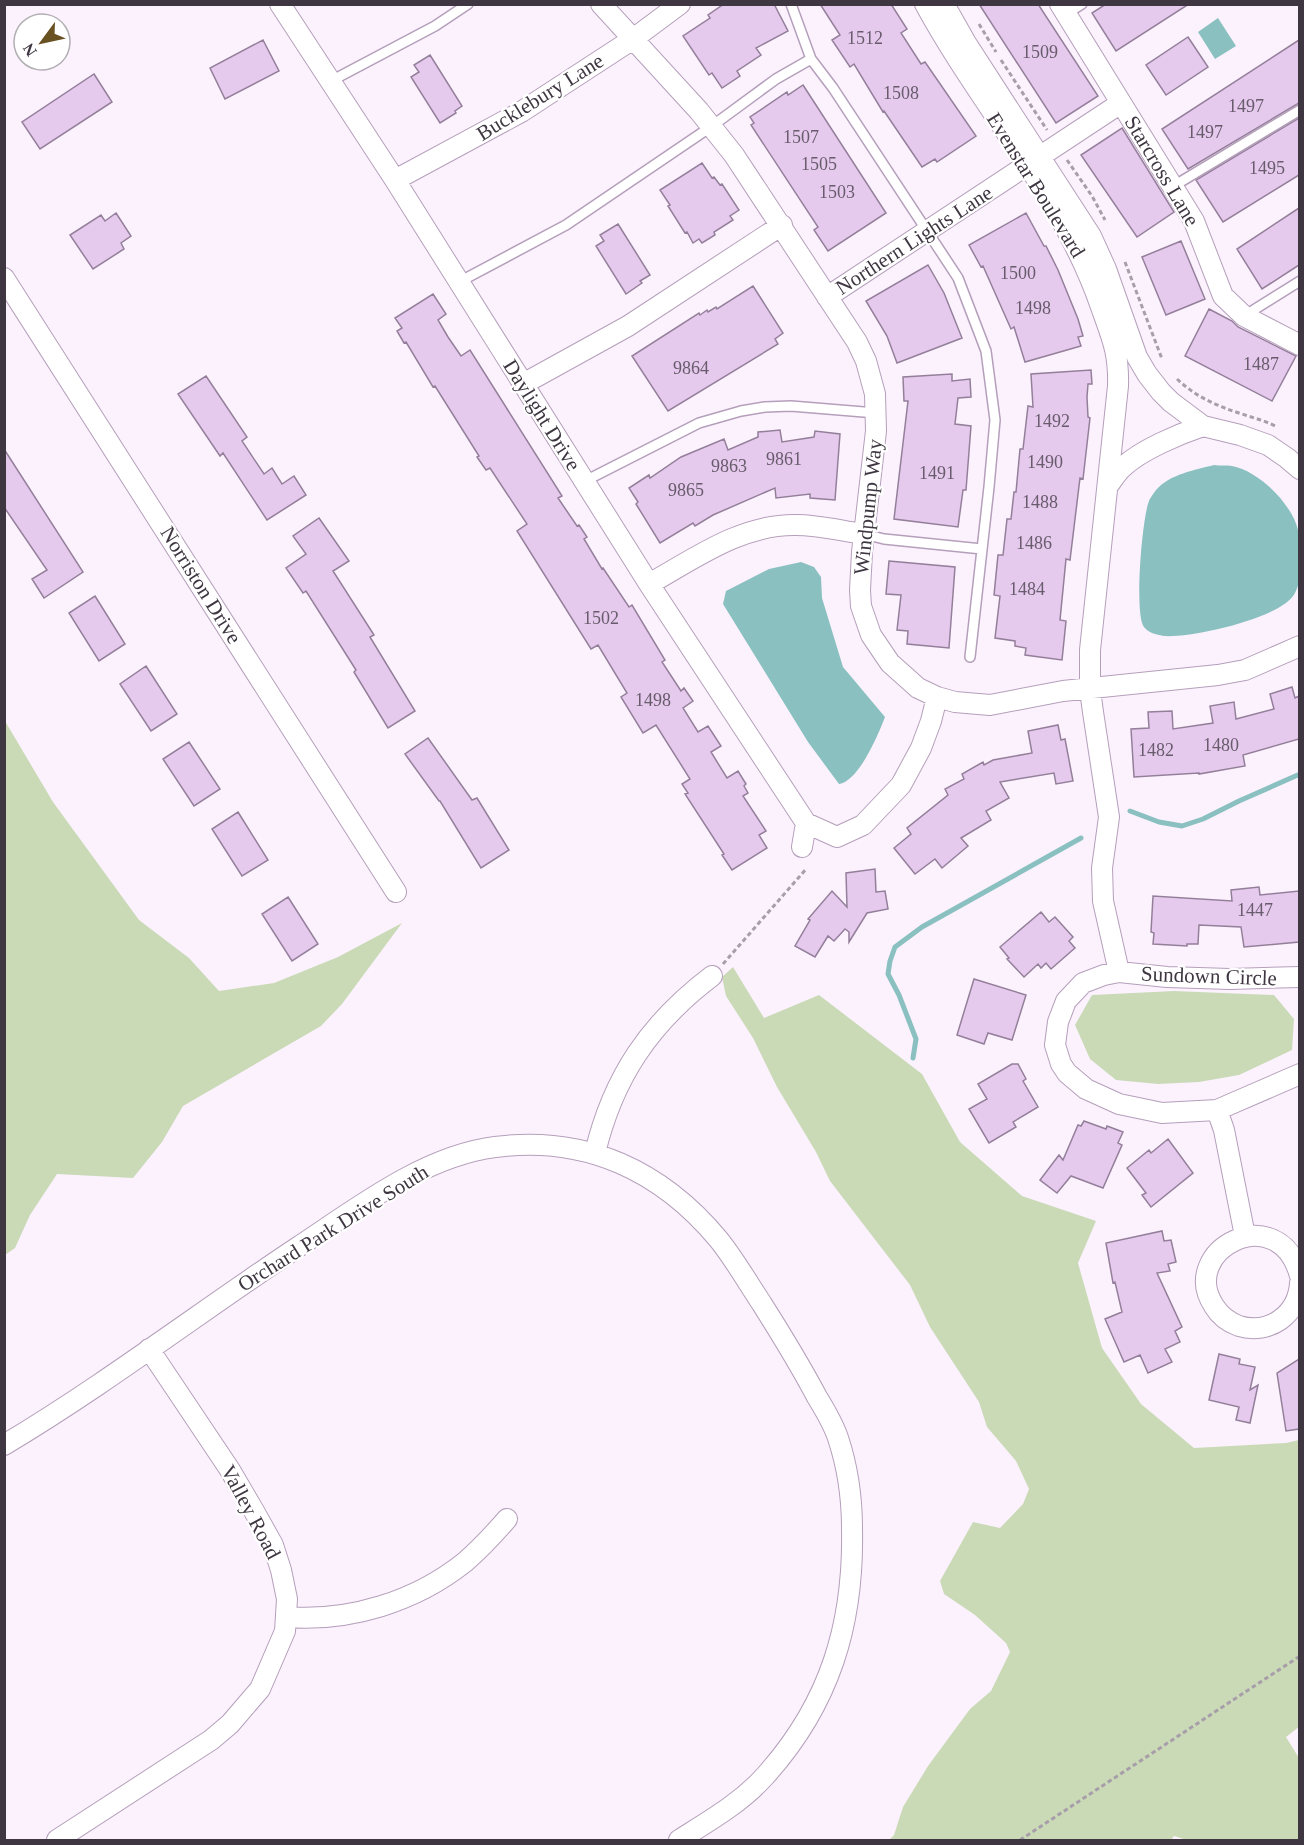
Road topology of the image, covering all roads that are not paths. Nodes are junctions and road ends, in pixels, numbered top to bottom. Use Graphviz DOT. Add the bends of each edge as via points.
graph roads {
  1 [pos="280,4"];
  2 [pos="468,4"];
  3 [pos="601,4"];
  4 [pos="680,4"];
  5 [pos="791,4"];
  6 [pos="925,4"];
  7 [pos="944,4"];
  8 [pos="1069,8"];
  9 [pos="633,39"];
  10 [pos="811,59"];
  11 [pos="331,81"];
  12 [pos="1121,103"];
  13 [pos="1299,110"];
  14 [pos="712,126"];
  15 [pos="1042,156"];
  16 [pos="395,180"];
  17 [pos="1172,187"];
  18 [pos="782,225"];
  19 [pos="929,231"];
  20 [pos="4,278"];
  21 [pos="1299,281"];
  22 [pos="459,282"];
  23 [pos="827,297"];
  24 [pos="1244,316"];
  25 [pos="1299,345"];
  26 [pos="524,384"];
  27 [pos="876,413"];
  28 [pos="1203,426"];
  29 [pos="1299,469"];
  30 [pos="583,482"];
  31 [pos="1108,486"];
  32 [pos="864,534"];
  33 [pos="981,549"];
  34 [pos="649,584"];
  35 [pos="1299,646"];
  36 [pos="970,657"];
  37 [pos="1090,690"];
  38 [pos="937,697"];
  39 [pos="806,823"];
  40 [pos="802,847"];
  41 [pos="396,892"];
  42 [pos="1119,972"];
  43 [pos="712,976"];
  44 [pos="1297,981"];
  45 [pos="1299,1074"];
  46 [pos="1217,1110"];
  47 [pos="595,1153"];
  48 [pos="1245,1236"];
  49 [pos="1299,1276"];
  50 [pos="1299,1283"];
  51 [pos="149,1349"];
  52 [pos="4,1444"];
  53 [pos="507,1519"];
  54 [pos="286,1617"];
  55 [pos="57,1840"];
  56 [pos="679,1840"];
  1 -- 11 [label="street, Daylight Drive"];
  2 -- 11 [label="lane" via="435,26"];
  3 -- 9 [label="street, Windpump Way"];
  4 -- 9 [label="street, Bucklebury Lane"];
  5 -- 10 [label="lane"];
  6 -- 15 [label="street, Evenstar Boulevard" via="952,53"];
  7 -- 15 [label="street, Evenstar Boulevard"];
  8 -- 12 [label="street, Starcross Lane"];
  9 -- 14 [label="street, Windpump Way"];
  9 -- 16 [label="street, Bucklebury Lane" via="521,112"];
  10 -- 14 [label="lane" via="776,79"];
  10 -- 19 [label="lane"];
  11 -- 16 [label="street, Daylight Drive"];
  12 -- 15 [label="street, Northern Lights Lane"];
  12 -- 17 [label="street, Starcross Lane"];
  13 -- 17 [label="lane"];
  14 -- 18 [label="street, Windpump Way"];
  14 -- 22 [label="lane" via="566,225"];
  15 -- 19 [label="street, Northern Lights Lane"];
  15 -- 28 [label="street, Evenstar Boulevard" via="1091,236 1147,374 1171,402"];
  15 -- 31 [label="street, Evenstar Boulevard" via="1115,346 1118,386"];
  16 -- 22 [label="street, Daylight Drive"];
  17 -- 24 [label="street, Starcross Lane" via="1194,221 1223,296"];
  18 -- 23 [label="street, Windpump Way"];
  18 -- 26 [label="street" via="628,326"];
  19 -- 23 [label="street, Northern Lights Lane"];
  19 -- 33 [label="lane" via="958,278 986,351 995,420"];
  20 -- 41 [label="street, Norriston Drive"];
  21 -- 24 [label="lane"];
  22 -- 26 [label="street, Daylight Drive"];
  23 -- 27 [label="street, Windpump Way" via="866,361"];
  24 -- 25 [label="street, Starcross Lane"];
  26 -- 30 [label="street, Daylight Drive"];
  27 -- 30 [label="lane" via="791,406 741,411 699,423"];
  27 -- 32 [label="street, Windpump Way"];
  28 -- 29 [label="street, Evenstar Boulevard" via="1268,446"];
  28 -- 31 [label="street" via="1128,463"];
  30 -- 34 [label="street, Daylight Drive"];
  31 -- 37 [label="street, Evenstar Boulevard" via="1090,650"];
  32 -- 33 [label="lane"];
  32 -- 34 [label="street" via="798,525 754,530"];
  32 -- 38 [label="street, Windpump Way" via="860,590 871,635 903,676"];
  33 -- 36 [label="lane"];
  34 -- 39 [label="street, Daylight Drive"];
  35 -- 37 [label="street, Windpump Way" via="1227,673"];
  37 -- 38 [label="street, Windpump Way" via="990,705"];
  37 -- 42 [label="street, Sundown Circle" via="1109,817 1102,901"];
  38 -- 39 [label="street" via="921,748 901,785 863,825 837,837"];
  39 -- 40 [label="street"];
  42 -- 44 [label="street, Sundown Circle"];
  42 -- 46 [label="street, Sundown Circle" via="1083,983 1066,1001 1055,1045 1067,1073 1102,1097 1144,1111"];
  43 -- 47 [label="street" via="673,1008 643,1043 610,1104"];
  45 -- 46 [label="street, Sundown Circle"];
  46 -- 48 [label="street"];
  47 -- 51 [label="street, Orchard Park Drive South" via="515,1145 461,1154 429,1166 323,1231"];
  47 -- 56 [label="street, Orchard Park Drive South" via="640,1172 661,1186 719,1241 830,1419 843,1452 850,1487 852,1546 848,1604 841,1641 822,1693 764,1778 733,1805"];
  48 -- 49 [label="street" via="1269,1238 1280,1244 1290,1253"];
  48 -- 50 [label="street" via="1220,1249 1208,1273 1211,1301 1226,1320 1258,1329 1279,1321 1295,1303"];
  51 -- 52 [label="street, Orchard Park Drive South"];
  51 -- 54 [label="street, Valley Road" via="230,1470 273,1545 287,1599"];
  53 -- 54 [label="street" via="465,1562 411,1595 355,1613 306,1619"];
  54 -- 55 [label="street, Valley Road" via="280,1644 260,1689 230,1724"];
}
